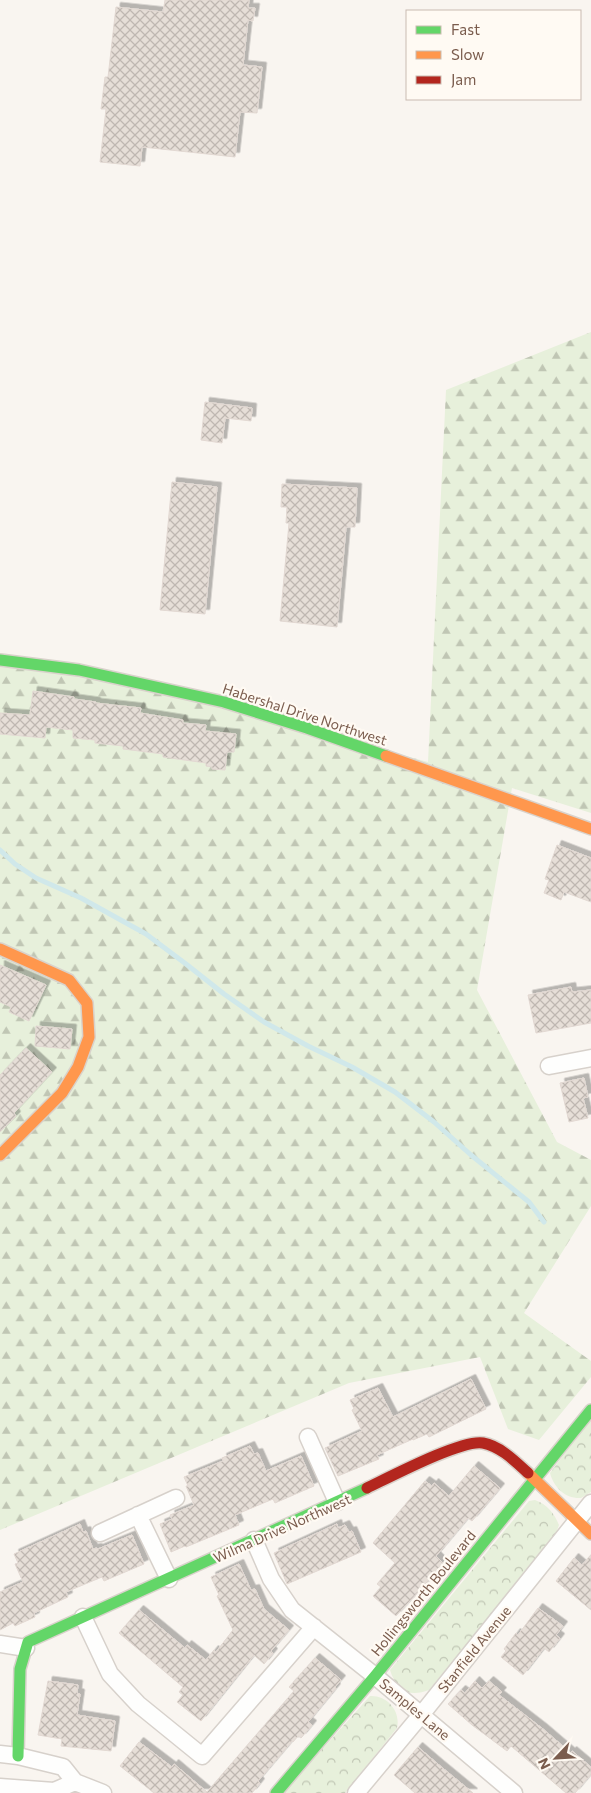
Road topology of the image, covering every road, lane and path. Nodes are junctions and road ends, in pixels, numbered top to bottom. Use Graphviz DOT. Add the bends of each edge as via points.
graph roads {
  1 [pos="0,660"];
  2 [pos="591,829"];
  3 [pos="0,949"];
  4 [pos="591,1058"];
  5 [pos="549,1066"];
  6 [pos="0,1155"];
  7 [pos="591,1410"];
  8 [pos="308,1437"];
  9 [pos="534,1480"];
  10 [pos="176,1498"];
  11 [pos="337,1502"];
  12 [pos="591,1503"];
  13 [pos="138,1515"];
  14 [pos="576,1522"];
  15 [pos="100,1533"];
  16 [pos="591,1534"];
  17 [pos="254,1540"];
  18 [pos="168,1579"];
  19 [pos="83,1617"];
  20 [pos="314,1627"];
  21 [pos="0,1644"];
  22 [pos="26,1648"];
  23 [pos="375,1676"];
  24 [pos="421,1715"];
  25 [pos="0,1754"];
  26 [pos="18,1756"];
  27 [pos="0,1786"];
  28 [pos="83,1787"];
  29 [pos="103,1793"];
  30 [pos="276,1793"];
  31 [pos="356,1793"];
  32 [pos="514,1793"];
  1 -- 2 [label="street, Habershal Drive Northwest" via="79,670 224,702 307,728"];
  3 -- 6 [label="street" via="68,980 87,1003 88,1037 78,1067 62,1093"];
  4 -- 5 [label="street"];
  7 -- 9 [label="street, Hollingsworth Boulevard"];
  8 -- 11 [label="street"];
  9 -- 11 [label="street, Wilma Drive Northwest" via="497,1447 482,1442 458,1446"];
  9 -- 14 [label="street, Wilma Drive Northwest"];
  9 -- 23 [label="street, Hollingsworth Boulevard"];
  10 -- 13 [label="street"];
  11 -- 17 [label="street, Wilma Drive Northwest"];
  12 -- 14 [label="street, Stanfield Avenue"];
  13 -- 15 [label="street"];
  13 -- 18 [label="street"];
  14 -- 16 [label="street, Wilma Drive Northwest"];
  14 -- 24 [label="street, Stanfield Avenue"];
  17 -- 18 [label="street, Wilma Drive Northwest"];
  17 -- 20 [label="street, Samples Lane" via="271,1579 292,1610"];
  18 -- 19 [label="street, Wilma Drive Northwest"];
  19 -- 20 [label="street" via="110,1674 138,1704 202,1756"];
  19 -- 22 [label="street, Wilma Drive Northwest" via="28,1642"];
  20 -- 23 [label="street, Samples Lane"];
  21 -- 22 [label="street"];
  22 -- 26 [label="street" via="20,1669"];
  23 -- 24 [label="street, Samples Lane"];
  23 -- 30 [label="street, Hollingsworth Boulevard"];
  24 -- 31 [label="street, Stanfield Avenue"];
  24 -- 32 [label="street, Samples Lane"];
  25 -- 26 [label="street"];
  26 -- 28 [label="street" via="63,1767"];
  27 -- 28 [label="street" via="54,1791"];
  28 -- 29 [label="street"];
}
